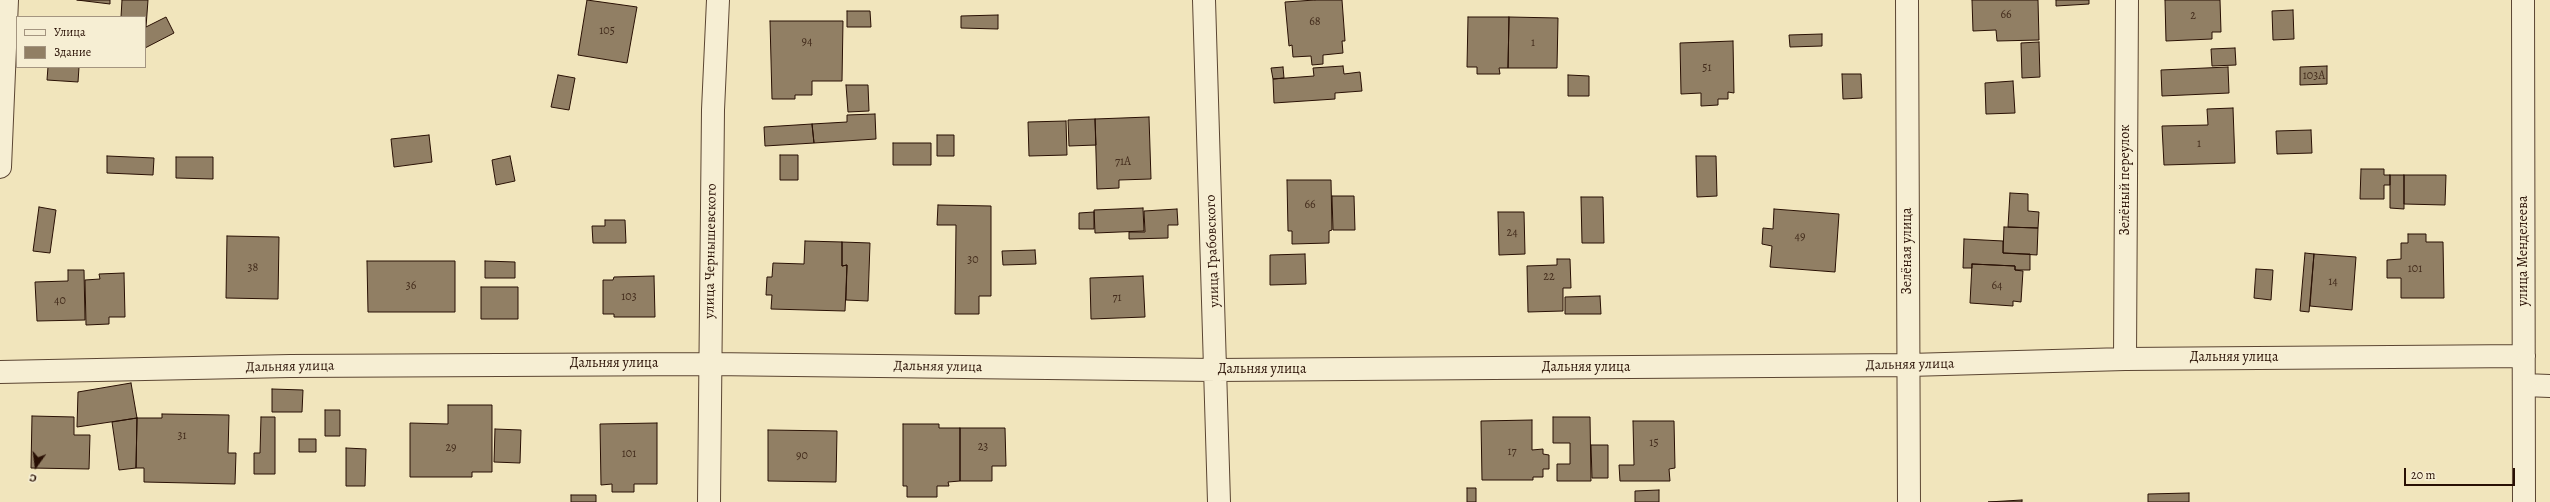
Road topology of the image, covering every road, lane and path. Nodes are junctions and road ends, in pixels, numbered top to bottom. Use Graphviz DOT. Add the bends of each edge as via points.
graph roads {
  1 [pos="7,0"];
  2 [pos="718,0"];
  3 [pos="1204,0"];
  4 [pos="1907,0"];
  5 [pos="2127,0"];
  6 [pos="2523,0"];
  7 [pos="1,104"];
  8 [pos="0,167"];
  9 [pos="2524,356"];
  10 [pos="2125,359"];
  11 [pos="710,364"];
  12 [pos="1909,365"];
  13 [pos="1216,370"];
  14 [pos="0,372"];
  15 [pos="2524,386"];
  16 [pos="2550,386"];
  17 [pos="709,502"];
  18 [pos="1219,502"];
  19 [pos="1909,502"];
  20 [pos="2524,502"];
  1 -- 7 [label="street"];
  2 -- 11 [label="street, улица Чернышевского" via="712,110"];
  3 -- 13 [label="street, улица Грабовского"];
  4 -- 12 [label="street, Зелёная улица"];
  5 -- 10 [label="street, Зелёный переулок"];
  6 -- 9 [label="street, улица Менделеева"];
  7 -- 8 [label="street"];
  9 -- 10 [label="street, Дальняя улица"];
  9 -- 15 [label="street, улица Менделеева"];
  10 -- 12 [label="street, Дальняя улица"];
  11 -- 13 [label="street, Дальняя улица"];
  11 -- 14 [label="street, Дальняя улица" via="306,366"];
  11 -- 17 [label="street, улица Чернышевского"];
  12 -- 13 [label="street, Дальняя улица"];
  12 -- 19 [label="street, Зелёная улица"];
  13 -- 18 [label="street, улица Грабовского"];
  15 -- 16 [label="street"];
  15 -- 20 [label="street, улица Менделеева"];
}
